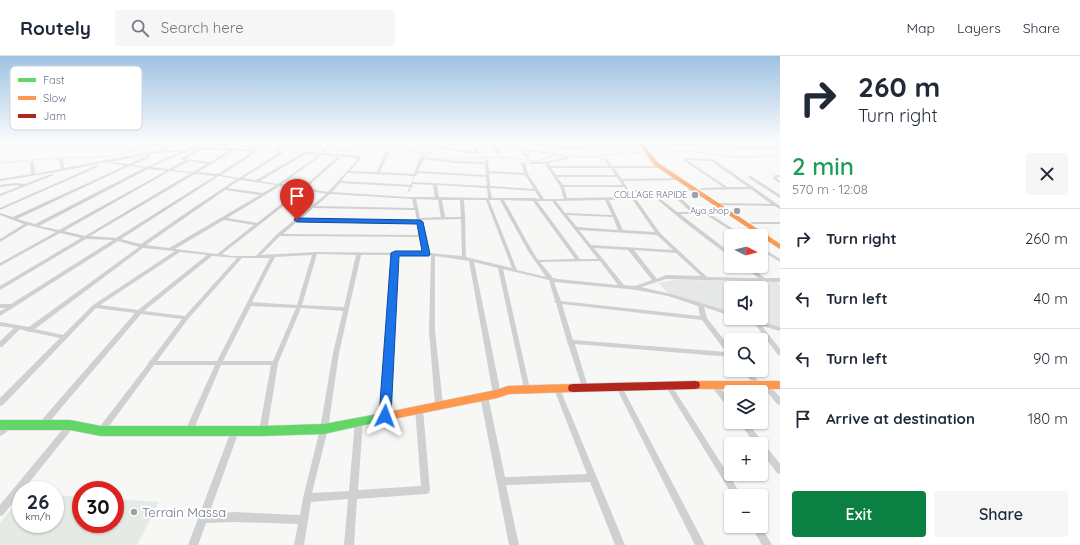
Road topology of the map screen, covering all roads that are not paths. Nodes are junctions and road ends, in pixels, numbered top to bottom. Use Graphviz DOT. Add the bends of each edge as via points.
graph roads {
  1 [pos="523,163"];
  2 [pos="32,164"];
  3 [pos="62,164"];
  4 [pos="96,164"];
  5 [pos="102,164"];
  6 [pos="120,164"];
  7 [pos="157,164"];
  8 [pos="182,164"];
  9 [pos="209,164"];
  10 [pos="234,164"];
  11 [pos="263,164"];
  12 [pos="289,164"];
  13 [pos="307,164"];
  14 [pos="331,164"];
  15 [pos="354,164"];
  16 [pos="382,164"];
  17 [pos="420,164"];
  18 [pos="487,164"];
  19 [pos="547,164"];
  20 [pos="609,164"];
  21 [pos="657,164"];
  22 [pos="662,164"];
  23 [pos="693,164"];
  24 [pos="717,164"];
  25 [pos="129,165"];
  26 [pos="550,167"];
  27 [pos="611,167"];
  28 [pos="660,167"];
  29 [pos="147,168"];
  30 [pos="64,170"];
  31 [pos="171,170"];
  32 [pos="194,172"];
  33 [pos="347,172"];
  34 [pos="416,173"];
  35 [pos="378,174"];
  36 [pos="487,174"];
  37 [pos="526,174"];
  38 [pos="218,175"];
  39 [pos="33,176"];
  40 [pos="556,176"];
  41 [pos="618,176"];
  42 [pos="780,176"];
  43 [pos="750,177"];
  44 [pos="239,178"];
  45 [pos="678,179"];
  46 [pos="0,180"];
  47 [pos="620,180"];
  48 [pos="258,181"];
  49 [pos="339,182"];
  50 [pos="780,182"];
  51 [pos="412,184"];
  52 [pos="436,184"];
  53 [pos="279,185"];
  54 [pos="0,186"];
  55 [pos="25,186"];
  56 [pos="562,186"];
  57 [pos="625,186"];
  58 [pos="490,187"];
  59 [pos="726,188"];
  60 [pos="751,188"];
  61 [pos="225,189"];
  62 [pos="303,189"];
  63 [pos="536,190"];
  64 [pos="698,190"];
  65 [pos="628,191"];
  66 [pos="649,191"];
  67 [pos="670,191"];
  68 [pos="328,193"];
  69 [pos="262,194"];
  70 [pos="0,195"];
  71 [pos="780,197"];
  72 [pos="408,198"];
  73 [pos="414,198"];
  74 [pos="438,198"];
  75 [pos="462,198"];
  76 [pos="633,198"];
  77 [pos="488,199"];
  78 [pos="501,199"];
  79 [pos="534,199"];
  80 [pos="607,199"];
  81 [pos="543,200"];
  82 [pos="553,200"];
  83 [pos="566,200"];
  84 [pos="721,205"];
  85 [pos="779,206"];
  86 [pos="312,207"];
  87 [pos="0,209"];
  88 [pos="416,209"];
  89 [pos="675,213"];
  90 [pos="707,213"];
  91 [pos="729,213"];
  92 [pos="0,214"];
  93 [pos="564,214"];
  94 [pos="696,214"];
  95 [pos="614,216"];
  96 [pos="222,218"];
  97 [pos="443,218"];
  98 [pos="464,218"];
  99 [pos="13,219"];
  100 [pos="297,220"];
  101 [pos="420,221"];
  102 [pos="28,223"];
  103 [pos="752,223"];
  104 [pos="780,223"];
  105 [pos="258,224"];
  106 [pos="35,226"];
  107 [pos="575,228"];
  108 [pos="731,229"];
  109 [pos="59,231"];
  110 [pos="621,231"];
  111 [pos="658,234"];
  112 [pos="279,235"];
  113 [pos="422,236"];
  114 [pos="83,237"];
  115 [pos="115,240"];
  116 [pos="0,241"];
  117 [pos="780,241"];
  118 [pos="142,246"];
  119 [pos="590,246"];
  120 [pos="780,247"];
  121 [pos="171,249"];
  122 [pos="630,249"];
  123 [pos="179,250"];
  124 [pos="724,250"];
  125 [pos="678,252"];
  126 [pos="315,253"];
  127 [pos="359,253"];
  128 [pos="395,253"];
  129 [pos="768,253"];
  130 [pos="214,254"];
  131 [pos="430,254"];
  132 [pos="273,256"];
  133 [pos="241,257"];
  134 [pos="257,257"];
  135 [pos="464,258"];
  136 [pos="578,260"];
  137 [pos="601,260"];
  138 [pos="471,261"];
  139 [pos="538,261"];
  140 [pos="780,261"];
  141 [pos="0,266"];
  142 [pos="500,267"];
  143 [pos="515,270"];
  144 [pos="755,273"];
  145 [pos="706,278"];
  146 [pos="551,279"];
  147 [pos="655,280"];
  148 [pos="764,280"];
  149 [pos="779,281"];
  150 [pos="622,286"];
  151 [pos="0,288"];
  152 [pos="637,288"];
  153 [pos="557,302"];
  154 [pos="249,304"];
  155 [pos="700,304"];
  156 [pos="0,306"];
  157 [pos="12,306"];
  158 [pos="95,306"];
  159 [pos="299,307"];
  160 [pos="346,309"];
  161 [pos="139,312"];
  162 [pos="724,312"];
  163 [pos="0,314"];
  164 [pos="186,318"];
  165 [pos="704,318"];
  166 [pos="0,324"];
  167 [pos="758,325"];
  168 [pos="766,325"];
  169 [pos="19,327"];
  170 [pos="780,329"];
  171 [pos="29,330"];
  172 [pos="64,337"];
  173 [pos="570,342"];
  174 [pos="0,345"];
  175 [pos="724,345"];
  176 [pos="724,353"];
  177 [pos="780,353"];
  178 [pos="152,362"];
  179 [pos="219,363"];
  180 [pos="275,363"];
  181 [pos="752,377"];
  182 [pos="668,384"];
  183 [pos="714,385"];
  184 [pos="724,385"];
  185 [pos="761,385"];
  186 [pos="768,385"];
  187 [pos="780,385"];
  188 [pos="618,386"];
  189 [pos="585,387"];
  190 [pos="527,389"];
  191 [pos="557,389"];
  192 [pos="768,391"];
  193 [pos="497,394"];
  194 [pos="484,396"];
  195 [pos="724,397"];
  196 [pos="780,402"];
  197 [pos="0,403"];
  198 [pos="439,405"];
  199 [pos="419,409"];
  200 [pos="385,416"];
  201 [pos="359,421"];
  202 [pos="4,425"];
  203 [pos="40,426"];
  204 [pos="70,426"];
  205 [pos="324,429"];
  206 [pos="101,431"];
  207 [pos="189,431"];
  208 [pos="235,431"];
  209 [pos="263,431"];
  210 [pos="0,433"];
  211 [pos="768,455"];
  212 [pos="780,470"];
  213 [pos="593,478"];
  214 [pos="501,481"];
  215 [pos="734,489"];
  216 [pos="354,495"];
  217 [pos="308,498"];
  218 [pos="0,512"];
  219 [pos="203,519"];
  220 [pos="303,520"];
  221 [pos="760,533"];
  222 [pos="193,545"];
  223 [pos="299,545"];
  224 [pos="349,545"];
  225 [pos="514,545"];
  226 [pos="620,545"];
  227 [pos="700,545"];
  228 [pos="767,545"];
  1 -- 37 [label="street"];
  2 -- 39 [label="street"];
  3 -- 30 [label="street"];
  4 -- 30 [label="street"];
  5 -- 87 [label="street"];
  6 -- 25 [label="street"];
  7 -- 29 [label="street"];
  8 -- 31 [label="street"];
  9 -- 32 [label="street"];
  10 -- 38 [label="street"];
  11 -- 44 [label="street"];
  12 -- 48 [label="street"];
  13 -- 53 [label="street"];
  14 -- 62 [label="street"];
  15 -- 33 [label="street"];
  16 -- 35 [label="street"];
  17 -- 34 [label="street"];
  18 -- 36 [label="street"];
  19 -- 26 [label="street"];
  20 -- 27 [label="street"];
  21 -- 28 [label="main road"];
  22 -- 64 [label="main road"];
  23 -- 59 [label="street"];
  24 -- 60 [label="street"];
  25 -- 29 [label="street"];
  25 -- 99 [label="street"];
  26 -- 27 [label="street"];
  26 -- 40 [label="street"];
  27 -- 28 [label="street"];
  27 -- 41 [label="street"];
  28 -- 45 [label="main road"];
  29 -- 31 [label="street"];
  29 -- 106 [label="street"];
  30 -- 39 [label="street"];
  30 -- 55 [label="street"];
  31 -- 32 [label="street"];
  31 -- 109 [label="street"];
  32 -- 38 [label="street"];
  32 -- 114 [label="street"];
  33 -- 35 [label="street"];
  33 -- 49 [label="street"];
  34 -- 35 [label="street"];
  34 -- 36 [label="street"];
  34 -- 51 [label="street"];
  36 -- 37 [label="street"];
  36 -- 58 [label="street"];
  37 -- 63 [label="street"];
  38 -- 44 [label="street"];
  38 -- 115 [label="street"];
  39 -- 46 [label="street"];
  40 -- 41 [label="street"];
  40 -- 56 [label="street"];
  41 -- 47 [label="street"];
  42 -- 50 [label="street" via="774,178"];
  43 -- 71 [label="street"];
  44 -- 48 [label="street"];
  44 -- 61 [label="street"];
  45 -- 47 [label="street"];
  45 -- 64 [label="main road"];
  47 -- 57 [label="street"];
  48 -- 53 [label="street"];
  49 -- 51 [label="street"];
  49 -- 68 [label="street"];
  51 -- 52 [label="street"];
  51 -- 72 [label="street"];
  52 -- 58 [label="street"];
  52 -- 74 [label="street"];
  53 -- 62 [label="street"];
  53 -- 69 [label="street"];
  54 -- 55 [label="street"];
  55 -- 70 [label="street"];
  56 -- 57 [label="street"];
  56 -- 83 [label="street"];
  57 -- 65 [label="street"];
  58 -- 63 [label="street"];
  58 -- 77 [label="street"];
  59 -- 60 [label="street"];
  59 -- 64 [label="street"];
  60 -- 85 [label="street"];
  61 -- 69 [label="street"];
  61 -- 118 [label="street"];
  62 -- 68 [label="street"];
  62 -- 105 [label="street"];
  63 -- 81 [label="street"];
  64 -- 67 [label="street"];
  64 -- 84 [label="main road"];
  65 -- 66 [label="street"];
  65 -- 76 [label="street"];
  66 -- 67 [label="street"];
  66 -- 89 [label="street"];
  67 -- 94 [label="street"];
  68 -- 72 [label="street"];
  68 -- 86 [label="street"];
  69 -- 96 [label="street"];
  72 -- 73 [label="street"];
  73 -- 74 [label="street"];
  73 -- 88 [label="street"];
  74 -- 75 [label="street"];
  74 -- 97 [label="street"];
  75 -- 77 [label="street"];
  75 -- 98 [label="street"];
  76 -- 80 [label="street"];
  76 -- 111 [label="street"];
  77 -- 78 [label="street"];
  77 -- 143 [label="street"];
  78 -- 79 [label="street"];
  78 -- 139 [label="street"];
  79 -- 81 [label="street"];
  79 -- 136 [label="street"];
  80 -- 83 [label="street"];
  80 -- 95 [label="street"];
  80 -- 110 [label="street"];
  81 -- 82 [label="street"];
  82 -- 83 [label="street"];
  82 -- 93 [label="street"];
  84 -- 85 [label="street"];
  84 -- 91 [label="main road"];
  84 -- 103 [label="main road"];
  86 -- 88 [label="street"];
  86 -- 100 [label="street"];
  88 -- 101 [label="street"];
  89 -- 94 [label="street"];
  89 -- 124 [label="street"];
  90 -- 91 [label="street"];
  90 -- 94 [label="street"];
  90 -- 108 [label="street"];
  91 -- 120 [label="main road"];
  92 -- 99 [label="street"];
  93 -- 95 [label="street"];
  93 -- 107 [label="street"];
  95 -- 110 [label="street"];
  96 -- 105 [label="street"];
  96 -- 121 [label="street"];
  97 -- 98 [label="street"];
  97 -- 101 [label="street"];
  98 -- 135 [label="street"];
  99 -- 102 [label="street"];
  100 -- 101 [label="street"];
  100 -- 112 [label="street"];
  101 -- 113 [label="street"];
  102 -- 106 [label="street"];
  102 -- 116 [label="street"];
  103 -- 104 [label="street"];
  103 -- 117 [label="main road"];
  105 -- 130 [label="street"];
  106 -- 109 [label="street"];
  107 -- 110 [label="street"];
  107 -- 119 [label="street"];
  109 -- 114 [label="street"];
  109 -- 141 [label="street"];
  110 -- 111 [label="street"];
  111 -- 125 [label="street"];
  112 -- 113 [label="street"];
  112 -- 134 [label="street"];
  113 -- 131 [label="street"];
  114 -- 115 [label="street"];
  114 -- 151 [label="street"];
  115 -- 118 [label="street"];
  115 -- 157 [label="street"];
  118 -- 121 [label="street"];
  118 -- 171 [label="street"];
  119 -- 122 [label="street"];
  119 -- 137 [label="street"];
  121 -- 123 [label="street"];
  122 -- 125 [label="street"];
  122 -- 147 [label="street"];
  123 -- 130 [label="street"];
  123 -- 158 [label="street"];
  125 -- 145 [label="street"];
  126 -- 127 [label="street"];
  126 -- 132 [label="street"];
  126 -- 159 [label="street"];
  127 -- 128 [label="street"];
  127 -- 160 [label="street"];
  128 -- 131 [label="street"];
  128 -- 200 [label="street"];
  129 -- 140 [label="street"];
  130 -- 133 [label="street"];
  130 -- 161 [label="street"];
  131 -- 135 [label="street"];
  131 -- 198 [label="street" via="432,331"];
  132 -- 134 [label="street"];
  132 -- 154 [label="street"];
  133 -- 134 [label="street"];
  133 -- 164 [label="street"];
  135 -- 138 [label="street"];
  136 -- 137 [label="street"];
  136 -- 139 [label="street"];
  137 -- 150 [label="street"];
  138 -- 142 [label="street"];
  138 -- 193 [label="street"];
  139 -- 146 [label="street"];
  142 -- 143 [label="street"];
  142 -- 190 [label="street"];
  143 -- 146 [label="street"];
  144 -- 148 [label="street"];
  145 -- 147 [label="street" via="666,277"];
  145 -- 148 [label="street"];
  146 -- 150 [label="street"];
  146 -- 153 [label="street"];
  147 -- 152 [label="street"];
  148 -- 149 [label="street"];
  150 -- 152 [label="street"];
  152 -- 155 [label="street"];
  153 -- 165 [label="street"];
  153 -- 173 [label="street"];
  154 -- 159 [label="street"];
  154 -- 179 [label="street"];
  155 -- 162 [label="street"];
  155 -- 165 [label="street"];
  156 -- 157 [label="street"];
  157 -- 163 [label="street"];
  158 -- 161 [label="street"];
  158 -- 172 [label="street"];
  159 -- 160 [label="street"];
  159 -- 180 [label="street"];
  160 -- 205 [label="street"];
  161 -- 164 [label="street"];
  161 -- 203 [label="street"];
  164 -- 178 [label="street"];
  165 -- 175 [label="street"];
  166 -- 169 [label="street"];
  167 -- 177 [label="street"];
  168 -- 170 [label="street"];
  169 -- 171 [label="street"];
  169 -- 174 [label="street"];
  171 -- 172 [label="street"];
  172 -- 197 [label="street"];
  173 -- 176 [label="street"];
  173 -- 189 [label="street"];
  178 -- 179 [label="street"];
  178 -- 206 [label="street"];
  179 -- 180 [label="street"];
  179 -- 207 [label="street"];
  180 -- 209 [label="street"];
  181 -- 185 [label="street"];
  182 -- 183 [label="main road"];
  182 -- 188 [label="main road"];
  182 -- 215 [label="street"];
  183 -- 184 [label="main road"];
  183 -- 195 [label="street"];
  186 -- 187 [label="main road"];
  188 -- 189 [label="main road"];
  188 -- 227 [label="street"];
  189 -- 191 [label="main road"];
  190 -- 191 [label="main road"];
  190 -- 193 [label="main road" via="508,390"];
  191 -- 213 [label="street"];
  192 -- 196 [label="street"];
  193 -- 194 [label="main road"];
  194 -- 198 [label="main road"];
  194 -- 214 [label="street"];
  198 -- 199 [label="main road"];
  199 -- 200 [label="main road"];
  199 -- 216 [label="street" via="426,490"];
  200 -- 201 [label="main road"];
  201 -- 205 [label="main road"];
  201 -- 216 [label="street"];
  202 -- 203 [label="main road"];
  202 -- 210 [label="street"];
  203 -- 204 [label="main road"];
  204 -- 206 [label="main road"];
  204 -- 218 [label="street"];
  205 -- 209 [label="main road"];
  205 -- 217 [label="street"];
  206 -- 207 [label="main road"];
  207 -- 208 [label="main road"];
  208 -- 209 [label="main road"];
  208 -- 219 [label="street"];
  211 -- 212 [label="street"];
  213 -- 214 [label="street"];
  213 -- 226 [label="street"];
  214 -- 225 [label="street"];
  216 -- 217 [label="street"];
  216 -- 224 [label="street"];
  217 -- 220 [label="street"];
  219 -- 220 [label="street" via="235,517"];
  219 -- 222 [label="street"];
  220 -- 223 [label="street"];
  221 -- 228 [label="street"];
}
